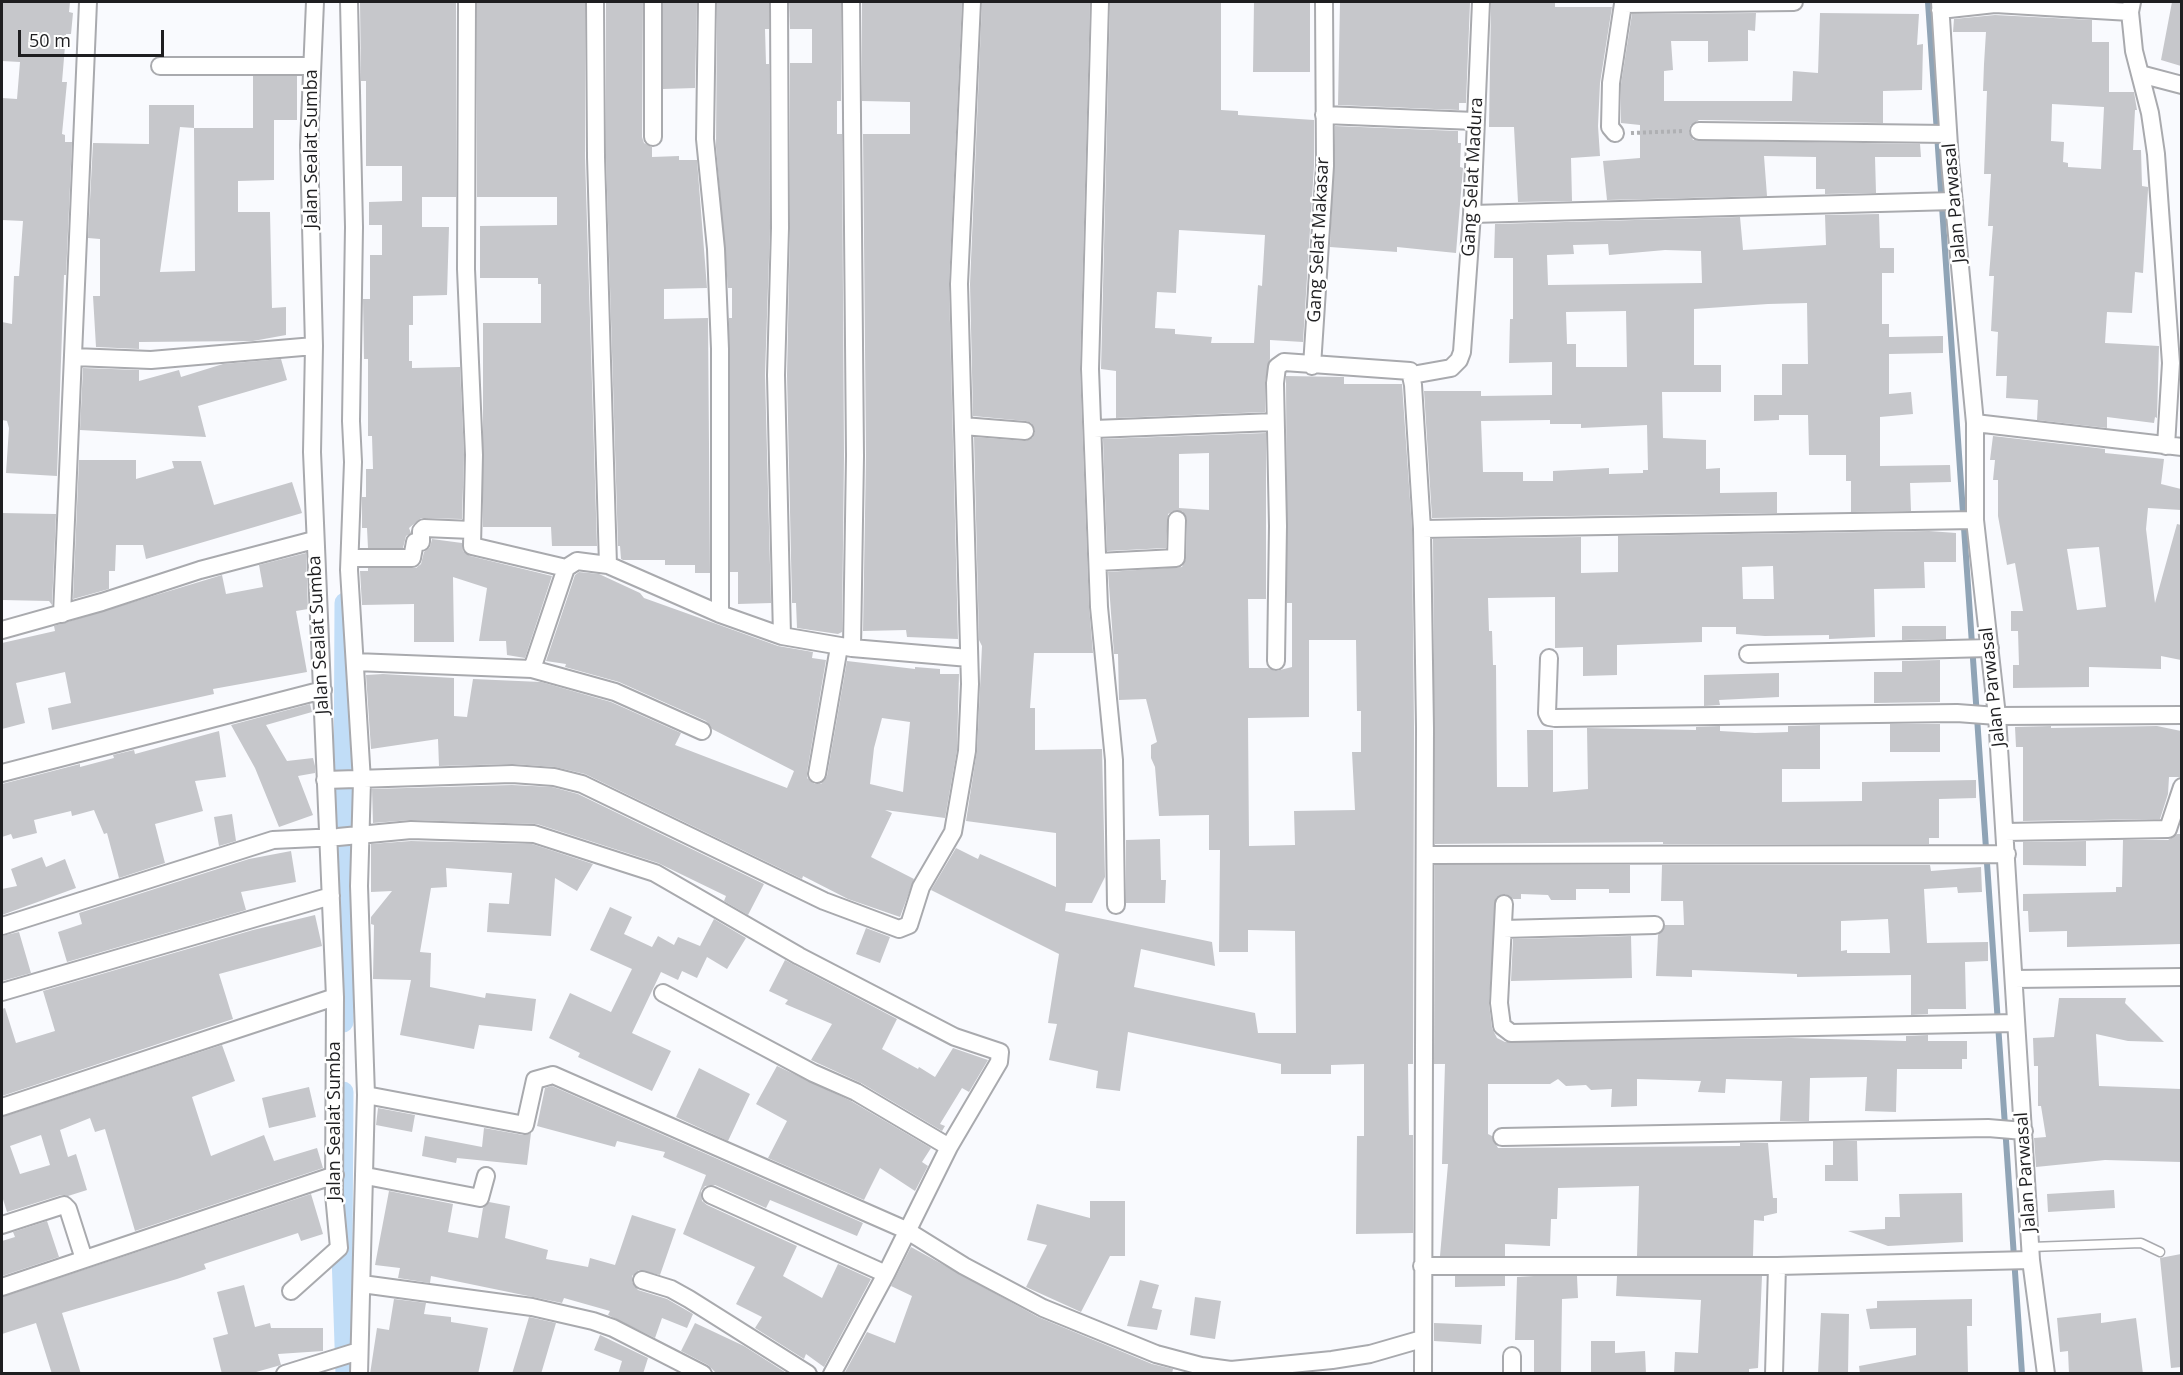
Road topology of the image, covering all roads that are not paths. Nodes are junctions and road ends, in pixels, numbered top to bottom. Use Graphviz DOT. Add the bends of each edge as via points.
graph roads {
  1 [pos="88,2"];
  2 [pos="315,2"];
  3 [pos="350,2"];
  4 [pos="467,2"];
  5 [pos="595,2"];
  6 [pos="653,2"];
  7 [pos="707,2"];
  8 [pos="779,2"];
  9 [pos="851,2"];
  10 [pos="972,2"];
  11 [pos="1100,2"];
  12 [pos="1324,2"];
  13 [pos="1481,2"];
  14 [pos="1794,2"];
  15 [pos="1940,6"];
  16 [pos="2131,7"];
  17 [pos="160,66"];
  18 [pos="312,66"];
  19 [pos="2140,74"];
  20 [pos="2181,85"];
  21 [pos="1324,115"];
  22 [pos="1475,121"];
  23 [pos="1699,131"];
  24 [pos="1615,133"];
  25 [pos="1940,134"];
  26 [pos="653,137"];
  27 [pos="1952,201"];
  28 [pos="1472,214"];
  29 [pos="314,346"];
  30 [pos="73,357"];
  31 [pos="2176,364"];
  32 [pos="1312,366"];
  33 [pos="1412,380"];
  34 [pos="1275,422"];
  35 [pos="1975,423"];
  36 [pos="963,426"];
  37 [pos="1094,429"];
  38 [pos="1025,430"];
  39 [pos="2174,446"];
  40 [pos="1177,520"];
  41 [pos="1975,520"];
  42 [pos="1422,529"];
  43 [pos="472,530"];
  44 [pos="314,540"];
  45 [pos="350,558"];
  46 [pos="1098,562"];
  47 [pos="608,565"];
  48 [pos="566,568"];
  49 [pos="62,614"];
  50 [pos="720,614"];
  51 [pos="2,630"];
  52 [pos="782,636"];
  53 [pos="846,648"];
  54 [pos="1984,648"];
  55 [pos="1748,654"];
  56 [pos="969,658"];
  57 [pos="1549,658"];
  58 [pos="1276,661"];
  59 [pos="355,662"];
  60 [pos="532,669"];
  61 [pos="323,690"];
  62 [pos="1991,715"];
  63 [pos="2181,715"];
  64 [pos="702,731"];
  65 [pos="2,773"];
  66 [pos="817,774"];
  67 [pos="328,780"];
  68 [pos="357,781"];
  69 [pos="2181,787"];
  70 [pos="2005,832"];
  71 [pos="358,834"];
  72 [pos="333,838"];
  73 [pos="1999,853"];
  74 [pos="1426,855"];
  75 [pos="331,896"];
  76 [pos="1504,904"];
  77 [pos="1116,905"];
  78 [pos="1655,925"];
  79 [pos="2,926"];
  80 [pos="1503,929"];
  81 [pos="2181,977"];
  82 [pos="2014,979"];
  83 [pos="2,992"];
  84 [pos="663,993"];
  85 [pos="335,998"];
  86 [pos="335,1015"];
  87 [pos="362,1016"];
  88 [pos="2009,1023"];
  89 [pos="366,1095"];
  90 [pos="2,1107"];
  91 [pos="2017,1129"];
  92 [pos="1502,1137"];
  93 [pos="949,1148"];
  94 [pos="335,1175"];
  95 [pos="366,1176"];
  96 [pos="486,1176"];
  97 [pos="711,1195"];
  98 [pos="2,1225"];
  99 [pos="906,1230"];
  100 [pos="339,1248"];
  101 [pos="2160,1252"];
  102 [pos="2029,1256"];
  103 [pos="360,1258"];
  104 [pos="84,1259"];
  105 [pos="1422,1266"];
  106 [pos="1777,1266"];
  107 [pos="886,1274"];
  108 [pos="642,1280"];
  109 [pos="362,1284"];
  110 [pos="2,1287"];
  111 [pos="291,1291"];
  112 [pos="1422,1339"];
  113 [pos="359,1351"];
  114 [pos="1512,1356"];
  115 [pos="1231,1372"];
  116 [pos="285,1374"];
  117 [pos="359,1374"];
  118 [pos="703,1374"];
  119 [pos="808,1374"];
  120 [pos="832,1374"];
  121 [pos="1423,1374"];
  122 [pos="1512,1374"];
  123 [pos="1774,1374"];
  124 [pos="2046,1374"];
  1 -- 30 [label="street"];
  2 -- 18 [label="street, Jalan Sealat Sumba"];
  3 -- 45 [label="street" via="354,227"];
  4 -- 43 [label="street" via="466,269 474,455"];
  5 -- 47 [label="street"];
  6 -- 26 [label="street"];
  7 -- 50 [label="street" via="705,139 716,249 721,370"];
  8 -- 52 [label="street" via="776,375"];
  9 -- 53 [label="street" via="855,456"];
  10 -- 36 [label="street" via="959,284"];
  11 -- 37 [label="street" via="1090,369"];
  12 -- 21 [label="street, Gang Selat Makasar"];
  13 -- 22 [label="street, Gang Selat Madura"];
  14 -- 24 [label="street" via="1623,4 1611,83 1610,127"];
  15 -- 16 [label="street"];
  15 -- 25 [label="street, Jalan Parwasal"];
  16 -- 19 [label="street"];
  17 -- 18 [label="street"];
  18 -- 29 [label="street, Jalan Sealat Sumba" via="309,145"];
  19 -- 20 [label="street"];
  19 -- 31 [label="street" via="2156,154"];
  21 -- 22 [label="street"];
  21 -- 32 [label="street, Gang Selat Makasar"];
  22 -- 28 [label="street, Gang Selat Madura"];
  23 -- 25 [label="street"];
  25 -- 27 [label="street, Jalan Parwasal"];
  27 -- 28 [label="street"];
  27 -- 35 [label="street, Jalan Parwasal"];
  28 -- 33 [label="street, Gang Selat Madura" via="1462,352 1451,368"];
  29 -- 30 [label="street" via="150,360"];
  29 -- 44 [label="street, Jalan Sealat Sumba"];
  30 -- 49 [label="street"];
  31 -- 39 [label="street"];
  32 -- 33 [label="street" via="1410,371"];
  32 -- 34 [label="street" via="1284,362 1277,367"];
  33 -- 42 [label="street"];
  34 -- 37 [label="street"];
  34 -- 58 [label="street"];
  35 -- 39 [label="street"];
  35 -- 41 [label="street, Jalan Parwasal"];
  36 -- 38 [label="street"];
  36 -- 56 [label="street"];
  37 -- 46 [label="street"];
  40 -- 46 [label="street" via="1176,558"];
  41 -- 42 [label="street"];
  41 -- 54 [label="street, Jalan Parwasal"];
  42 -- 74 [label="street"];
  43 -- 45 [label="street" via="424,528 411,558"];
  43 -- 48 [label="street" via="472,546"];
  44 -- 49 [label="street" via="201,570"];
  44 -- 61 [label="street, Jalan Sealat Sumba"];
  45 -- 59 [label="street"];
  46 -- 77 [label="street" via="1114,760"];
  47 -- 48 [label="street" via="577,561"];
  47 -- 50 [label="street"];
  48 -- 60 [label="street"];
  49 -- 51 [label="street"];
  50 -- 52 [label="street"];
  52 -- 53 [label="street"];
  53 -- 56 [label="street"];
  53 -- 66 [label="street"];
  54 -- 55 [label="street"];
  54 -- 62 [label="street, Jalan Parwasal"];
  56 -- 68 [label="street" via="967,751 953,832 921,887 909,925 904,929 824,901 582,784 512,774"];
  57 -- 62 [label="street" via="1547,713 1555,718"];
  59 -- 60 [label="street"];
  59 -- 68 [label="street"];
  60 -- 64 [label="street" via="615,693"];
  61 -- 65 [label="street"];
  61 -- 67 [label="street, Jalan Sealat Sumba"];
  62 -- 63 [label="street"];
  62 -- 70 [label="street, Jalan Parwasal"];
  67 -- 68 [label="street"];
  67 -- 72 [label="street, Jalan Sealat Sumba"];
  68 -- 71 [label="street"];
  69 -- 70 [label="street" via="2168,829"];
  70 -- 73 [label="street, Jalan Parwasal"];
  71 -- 72 [label="street"];
  71 -- 87 [label="street"];
  71 -- 93 [label="street" via="411,830 534,834 641,868 955,1037 1000,1052 999,1062"];
  72 -- 75 [label="street, Jalan Sealat Sumba"];
  72 -- 79 [label="street" via="273,840"];
  73 -- 74 [label="street"];
  73 -- 82 [label="street, Jalan Parwasal"];
  74 -- 105 [label="street"];
  75 -- 83 [label="street"];
  75 -- 85 [label="street, Jalan Sealat Sumba"];
  76 -- 80 [label="street"];
  78 -- 80 [label="street"];
  80 -- 88 [label="street" via="1499,1003 1502,1026 1511,1033"];
  81 -- 82 [label="street"];
  82 -- 88 [label="street, Jalan Parwasal"];
  84 -- 93 [label="street" via="856,1092"];
  85 -- 86 [label="street, Jalan Sealat Sumba"];
  85 -- 90 [label="street"];
  86 -- 87 [label="street"];
  86 -- 94 [label="street, Jalan Sealat Sumba"];
  87 -- 89 [label="street"];
  88 -- 91 [label="street, Jalan Parwasal"];
  89 -- 95 [label="street"];
  89 -- 99 [label="street" via="525,1125 536,1080 553,1075"];
  91 -- 92 [label="street"];
  91 -- 102 [label="street, Jalan Parwasal"];
  93 -- 99 [label="street"];
  94 -- 100 [label="street, Jalan Sealat Sumba"];
  94 -- 104 [label="street"];
  95 -- 96 [label="street" via="480,1198"];
  95 -- 103 [label="street"];
  97 -- 107 [label="street"];
  98 -- 104 [label="street" via="64,1205"];
  99 -- 107 [label="street"];
  99 -- 115 [label="street" via="1043,1308 1122,1342"];
  100 -- 103 [label="street"];
  100 -- 111 [label="street"];
  101 -- 102 [label="lane" via="2142,1243"];
  102 -- 106 [label="street" via="2001,1262"];
  102 -- 124 [label="street, Jalan Parwasal"];
  103 -- 109 [label="street"];
  104 -- 110 [label="street"];
  105 -- 106 [label="street"];
  105 -- 112 [label="street"];
  106 -- 123 [label="street"];
  107 -- 120 [label="street"];
  108 -- 119 [label="street" via="689,1299"];
  109 -- 113 [label="street"];
  109 -- 118 [label="street" via="532,1307 593,1321"];
  112 -- 115 [label="street" via="1351,1357"];
  112 -- 121 [label="street"];
  113 -- 116 [label="street"];
  113 -- 117 [label="street"];
  114 -- 122 [label="street"];
}
